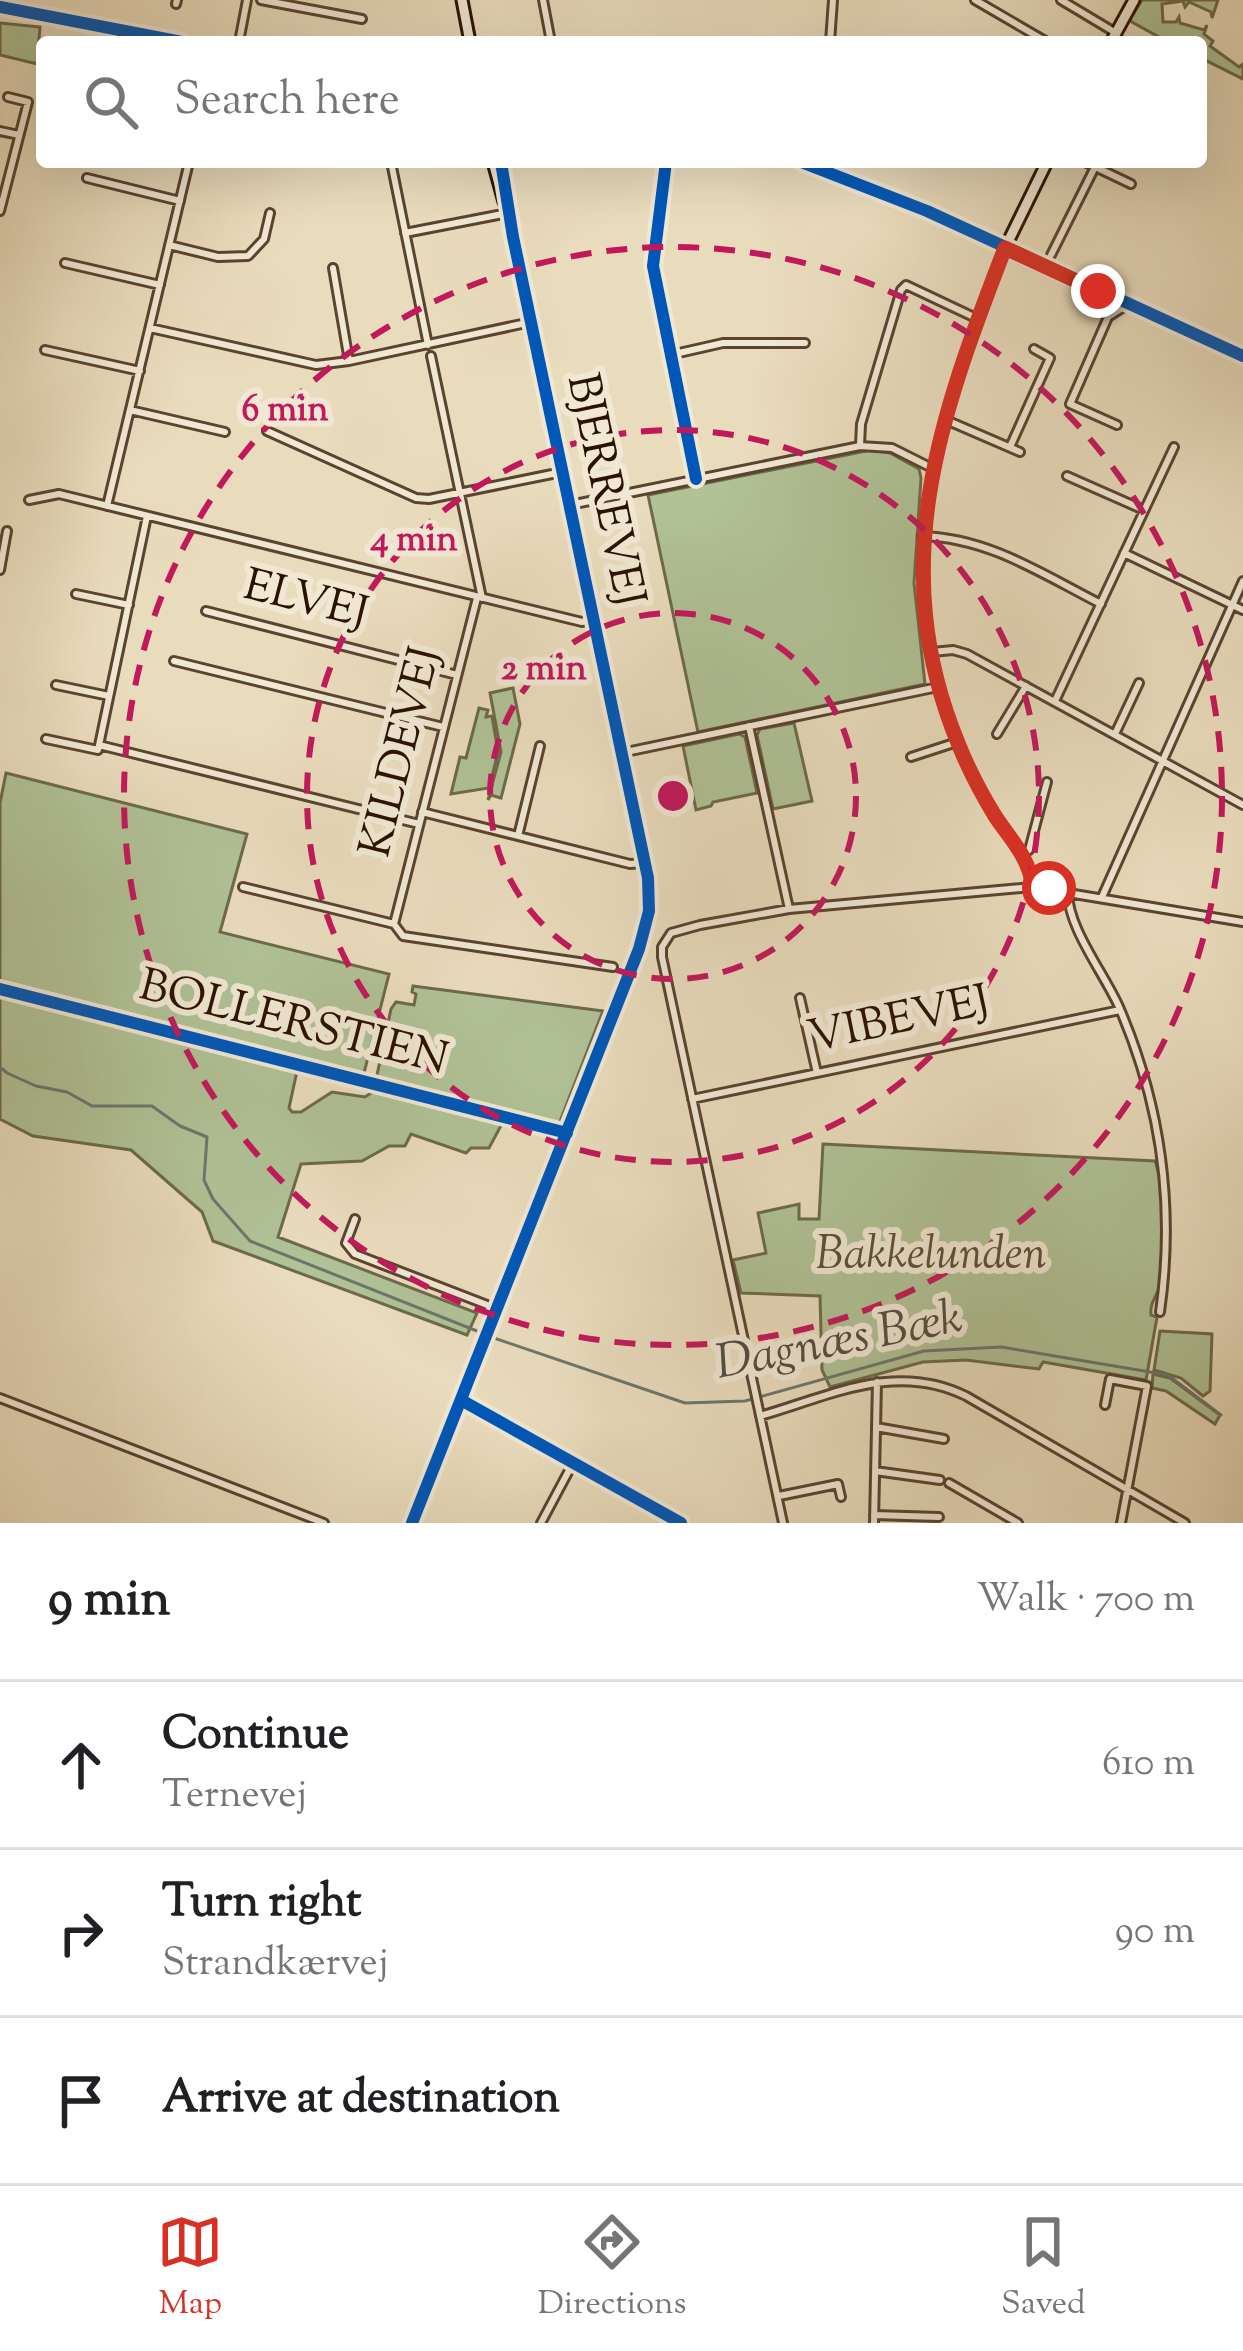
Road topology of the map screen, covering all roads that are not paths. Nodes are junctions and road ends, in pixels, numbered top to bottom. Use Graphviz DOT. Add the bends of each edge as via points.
graph roads {
  1 [pos="247,0"];
  2 [pos="261,0"];
  3 [pos="462,0"];
  4 [pos="543,0"];
  5 [pos="833,0"];
  6 [pos="1061,0"];
  7 [pos="1134,0"];
  8 [pos="982,2"];
  9 [pos="0,7"];
  10 [pos="362,19"];
  11 [pos="151,36"];
  12 [pos="240,36"];
  13 [pos="470,36"];
  14 [pos="550,36"];
  15 [pos="830,36"];
  16 [pos="1038,36"];
  17 [pos="1112,36"];
  18 [pos="1114,36"];
  19 [pos="8,97"];
  20 [pos="0,130"];
  21 [pos="19,135"];
  22 [pos="187,168"];
  23 [pos="392,168"];
  24 [pos="498,168"];
  25 [pos="665,168"];
  26 [pos="826,168"];
  27 [pos="1044,168"];
  28 [pos="1098,168"];
  29 [pos="1103,168"];
  30 [pos="87,178"];
  31 [pos="3,181"];
  32 [pos="1131,184"];
  33 [pos="179,201"];
  34 [pos="0,211"];
  35 [pos="270,213"];
  36 [pos="508,213"];
  37 [pos="405,233"];
  38 [pos="169,245"];
  39 [pos="1005,248"];
  40 [pos="1051,255"];
  41 [pos="65,263"];
  42 [pos="332,268"];
  43 [pos="160,285"];
  44 [pos="1127,305"];
  45 [pos="979,320"];
  46 [pos="531,322"];
  47 [pos="150,328"];
  48 [pos="805,343"];
  49 [pos="428,345"];
  50 [pos="1034,349"];
  51 [pos="45,350"];
  52 [pos="670,355"];
  53 [pos="431,356"];
  54 [pos="1243,359"];
  55 [pos="349,362"];
  56 [pos="140,371"];
  57 [pos="130,410"];
  58 [pos="946,420"];
  59 [pos="1117,425"];
  60 [pos="267,431"];
  61 [pos="225,432"];
  62 [pos="860,446"];
  63 [pos="1010,447"];
  64 [pos="1174,447"];
  65 [pos="1020,452"];
  66 [pos="932,468"];
  67 [pos="562,472"];
  68 [pos="1067,476"];
  69 [pos="696,478"];
  70 [pos="460,494"];
  71 [pos="29,500"];
  72 [pos="107,506"];
  73 [pos="570,506"];
  74 [pos="1144,511"];
  75 [pos="147,516"];
  76 [pos="7,531"];
  77 [pos="922,536"];
  78 [pos="1124,553"];
  79 [pos="0,570"];
  80 [pos="1243,581"];
  81 [pos="76,594"];
  82 [pos="479,598"];
  83 [pos="1101,604"];
  84 [pos="1232,604"];
  85 [pos="129,605"];
  86 [pos="206,610"];
  87 [pos="1243,610"];
  88 [pos="593,620"];
  89 [pos="931,652"];
  90 [pos="174,661"];
  91 [pos="457,675"];
  92 [pos="1138,683"];
  93 [pos="56,685"];
  94 [pos="938,686"];
  95 [pos="1026,686"];
  96 [pos="110,696"];
  97 [pos="1055,701"];
  98 [pos="749,726"];
  99 [pos="443,728"];
  100 [pos="997,734"];
  101 [pos="1115,734"];
  102 [pos="46,739"];
  103 [pos="957,742"];
  104 [pos="99,745"];
  105 [pos="540,746"];
  106 [pos="621,753"];
  107 [pos="911,757"];
  108 [pos="1162,760"];
  109 [pos="1047,782"];
  110 [pos="1243,805"];
  111 [pos="422,812"];
  112 [pos="419,824"];
  113 [pos="518,836"];
  114 [pos="1023,854"];
  115 [pos="644,863"];
  116 [pos="243,886"];
  117 [pos="1033,887"];
  118 [pos="1068,891"];
  119 [pos="1102,897"];
  120 [pos="789,909"];
  121 [pos="1243,922"];
  122 [pos="394,925"];
  123 [pos="614,967"];
  124 [pos="800,998"];
  125 [pos="1120,1010"];
  126 [pos="817,1073"];
  127 [pos="692,1100"];
  128 [pos="355,1219"];
  129 [pos="499,1310"];
  130 [pos="1160,1312"];
  131 [pos="877,1382"];
  132 [pos="0,1398"];
  133 [pos="461,1400"];
  134 [pos="1106,1406"];
  135 [pos="759,1414"];
  136 [pos="876,1427"];
  137 [pos="944,1439"];
  138 [pos="573,1463"];
  139 [pos="875,1471"];
  140 [pos="1127,1490"];
  141 [pos="778,1496"];
  142 [pos="841,1497"];
  143 [pos="939,1517"];
  144 [pos="874,1519"];
  145 [pos="324,1523"];
  146 [pos="412,1523"];
  147 [pos="541,1523"];
  148 [pos="681,1523"];
  149 [pos="783,1523"];
  150 [pos="1018,1523"];
  151 [pos="1121,1523"];
  152 [pos="1185,1523"];
  1 -- 12 [label="street"];
  2 -- 10 [label="street"];
  3 -- 13 [label="street"];
  4 -- 14 [label="street"];
  5 -- 15 [label="street"];
  6 -- 17 [label="street"];
  7 -- 18 [label="street"];
  8 -- 16 [label="street"];
  9 -- 11 [label="street"];
  19 -- 21 [label="street" via="28,102"];
  20 -- 21 [label="street"];
  21 -- 31 [label="street"];
  22 -- 33 [label="street"];
  23 -- 37 [label="street"];
  24 -- 36 [label="street, BJERREVEJ"];
  25 -- 52 [label="street" via="653,266"];
  26 -- 39 [label="street"];
  27 -- 39 [label="street"];
  28 -- 40 [label="street"];
  29 -- 32 [label="street"];
  30 -- 33 [label="street"];
  31 -- 34 [label="street"];
  33 -- 38 [label="street"];
  35 -- 38 [label="street" via="264,239 248,256"];
  36 -- 37 [label="street"];
  36 -- 46 [label="street, BJERREVEJ"];
  37 -- 49 [label="street"];
  38 -- 43 [label="street"];
  39 -- 44 [label="street"];
  39 -- 45 [label="street"];
  41 -- 43 [label="street"];
  42 -- 55 [label="street"];
  43 -- 47 [label="street"];
  44 -- 54 [label="street"];
  44 -- 59 [label="street" via="1108,317 1070,404"];
  45 -- 58 [label="street"];
  45 -- 62 [label="street" via="906,285 901,290"];
  46 -- 49 [label="street"];
  46 -- 67 [label="street, BJERREVEJ"];
  47 -- 55 [label="street" via="316,365"];
  47 -- 56 [label="street"];
  48 -- 52 [label="street" via="723,344"];
  49 -- 55 [label="street"];
  50 -- 63 [label="street" via="1050,358"];
  51 -- 56 [label="street"];
  52 -- 69 [label="street"];
  53 -- 70 [label="street"];
  56 -- 57 [label="street"];
  57 -- 61 [label="street"];
  57 -- 72 [label="street"];
  58 -- 63 [label="street"];
  58 -- 66 [label="street"];
  60 -- 70 [label="street" via="416,498"];
  62 -- 66 [label="street" via="892,448"];
  62 -- 69 [label="street"];
  63 -- 65 [label="street"];
  64 -- 74 [label="street"];
  66 -- 77 [label="street"];
  67 -- 70 [label="street"];
  67 -- 73 [label="street, BJERREVEJ"];
  68 -- 74 [label="street"];
  69 -- 73 [label="street"];
  70 -- 82 [label="street"];
  71 -- 72 [label="street" via="59,494"];
  72 -- 75 [label="street"];
  73 -- 88 [label="street, BJERREVEJ"];
  74 -- 78 [label="street"];
  75 -- 82 [label="street"];
  75 -- 85 [label="street"];
  76 -- 79 [label="street"];
  77 -- 83 [label="street" via="985,546"];
  77 -- 89 [label="street"];
  78 -- 83 [label="street"];
  78 -- 84 [label="street"];
  80 -- 84 [label="street"];
  81 -- 85 [label="street"];
  82 -- 88 [label="street"];
  82 -- 91 [label="street, KILDEVEJ"];
  83 -- 97 [label="street"];
  84 -- 87 [label="street"];
  84 -- 108 [label="street"];
  85 -- 96 [label="street"];
  86 -- 91 [label="street, ELVEJ"];
  88 -- 106 [label="street, BJERREVEJ"];
  89 -- 94 [label="street"];
  89 -- 95 [label="street" via="968,654"];
  90 -- 99 [label="street"];
  91 -- 99 [label="street, KILDEVEJ"];
  92 -- 101 [label="street"];
  93 -- 96 [label="street"];
  94 -- 98 [label="street"];
  94 -- 103 [label="street"];
  95 -- 97 [label="street"];
  95 -- 100 [label="street"];
  96 -- 104 [label="street"];
  97 -- 101 [label="street"];
  98 -- 106 [label="street"];
  98 -- 120 [label="street"];
  99 -- 111 [label="street, KILDEVEJ"];
  101 -- 108 [label="street"];
  102 -- 104 [label="street"];
  103 -- 107 [label="street"];
  103 -- 114 [label="street"];
  104 -- 112 [label="street"];
  105 -- 113 [label="street"];
  106 -- 115 [label="street, BJERREVEJ"];
  108 -- 110 [label="street"];
  108 -- 119 [label="street"];
  109 -- 114 [label="street"];
  111 -- 112 [label="street, KILDEVEJ"];
  111 -- 113 [label="street"];
  112 -- 122 [label="street, KILDEVEJ"];
  113 -- 115 [label="street"];
  114 -- 117 [label="street"];
  115 -- 129 [label="street, BJERREVEJ" via="647,924"];
  116 -- 122 [label="street"];
  117 -- 118 [label="street"];
  117 -- 120 [label="street"];
  118 -- 119 [label="street"];
  118 -- 125 [label="street" via="1073,923"];
  119 -- 121 [label="street"];
  120 -- 127 [label="street" via="671,933 662,947"];
  122 -- 123 [label="street" via="403,936"];
  124 -- 126 [label="street"];
  125 -- 126 [label="street, VIBEVEJ"];
  125 -- 130 [label="street" via="1162,1161 1167,1246"];
  126 -- 127 [label="street, VIBEVEJ"];
  127 -- 135 [label="street"];
  128 -- 129 [label="street" via="346,1244 355,1254"];
  129 -- 133 [label="street"];
  131 -- 135 [label="street"];
  131 -- 136 [label="street"];
  131 -- 140 [label="street" via="948,1388"];
  132 -- 145 [label="street"];
  133 -- 138 [label="street"];
  133 -- 146 [label="street"];
  134 -- 140 [label="street" via="1110,1379 1147,1385"];
  135 -- 141 [label="street"];
  136 -- 137 [label="street"];
  136 -- 139 [label="street"];
  138 -- 147 [label="street"];
  138 -- 148 [label="street"];
  139 -- 144 [label="street"];
  139 -- 150 [label="street" via="945,1482"];
  140 -- 151 [label="street"];
  140 -- 152 [label="street"];
  141 -- 142 [label="street" via="838,1484"];
  141 -- 149 [label="street"];
  143 -- 144 [label="street"];
}
